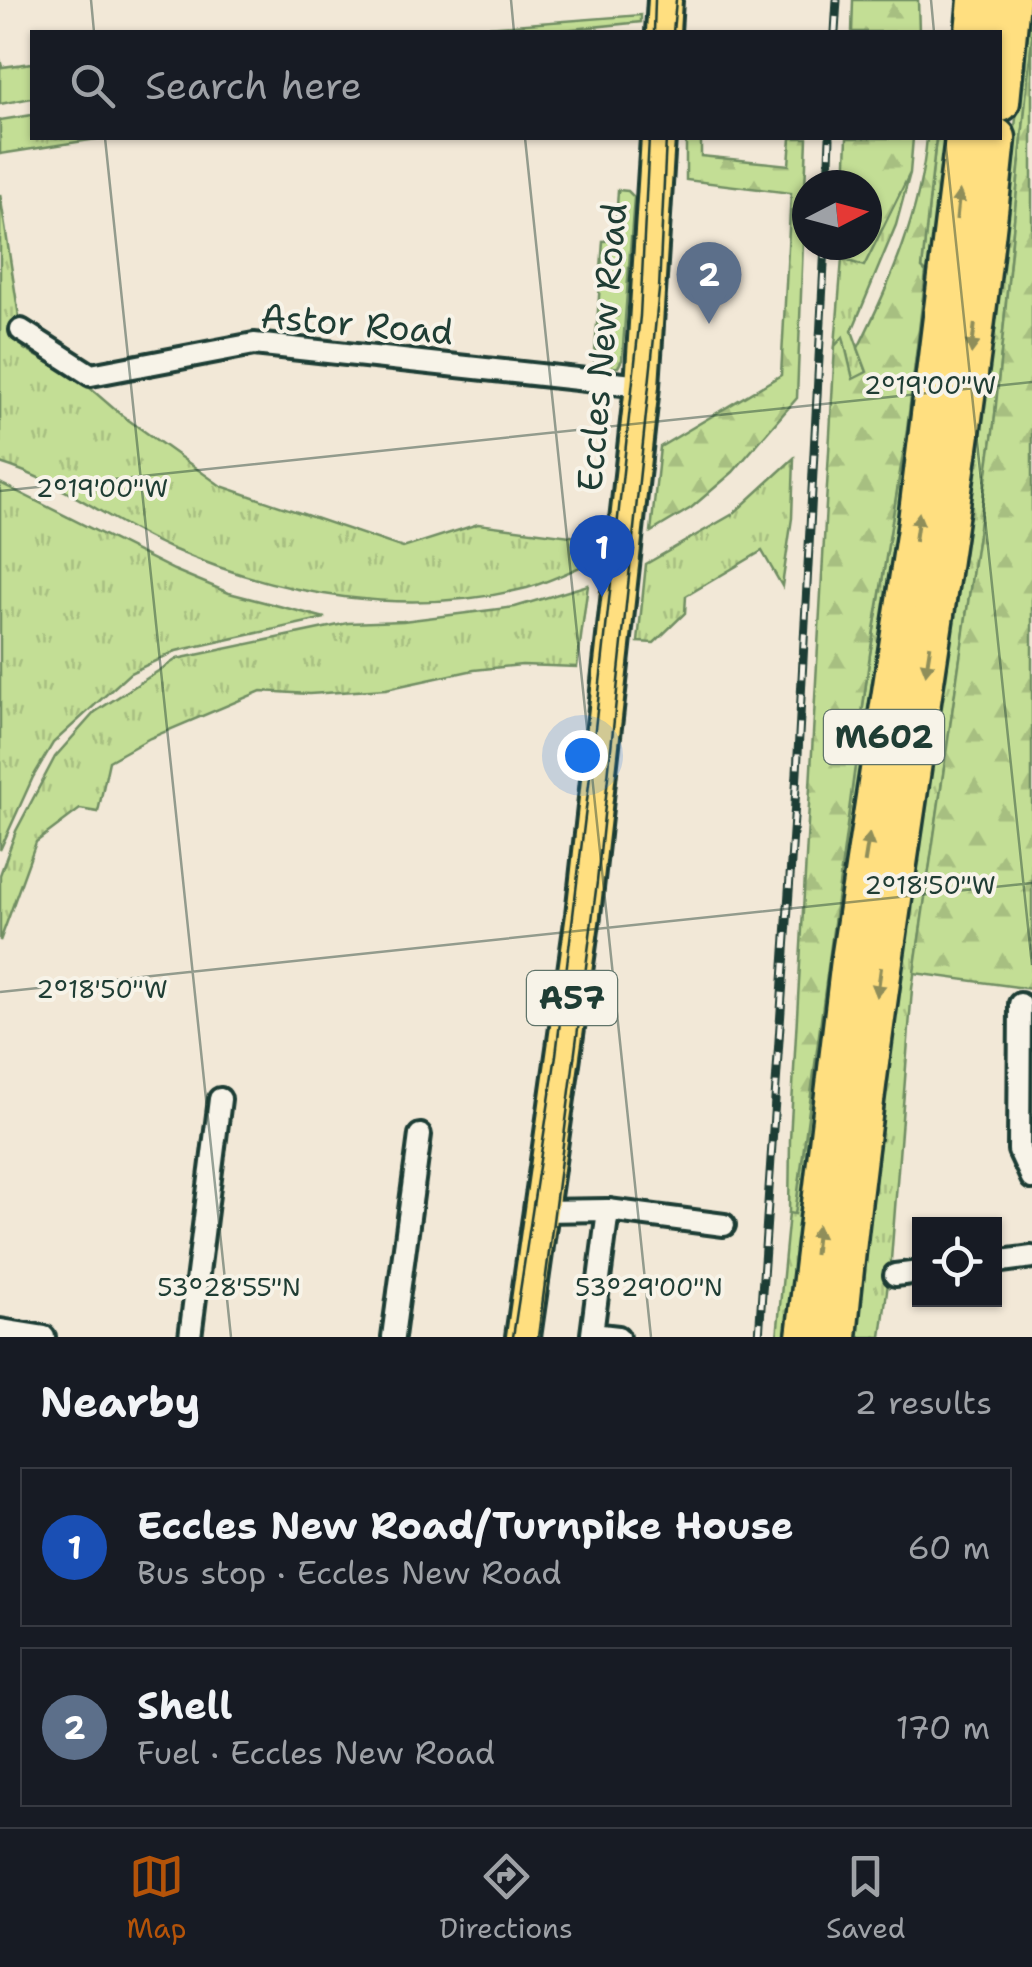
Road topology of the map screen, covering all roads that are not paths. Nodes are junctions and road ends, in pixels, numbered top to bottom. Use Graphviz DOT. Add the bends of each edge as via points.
graph roads {
  1 [pos="665,0"];
  2 [pos="978,0"];
  3 [pos="1010,0"];
  4 [pos="663,30"];
  5 [pos="975,30"];
  6 [pos="1002,82"];
  7 [pos="658,140"];
  8 [pos="965,140"];
  9 [pos="996,140"];
  10 [pos="21,330"];
  11 [pos="642,386"];
  12 [pos="1020,1004"];
  13 [pos="220,1099"];
  14 [pos="420,1136"];
  15 [pos="1032,1178"];
  16 [pos="608,1210"];
  17 [pos="540,1211"];
  18 [pos="724,1225"];
  19 [pos="1032,1257"];
  20 [pos="1002,1261"];
  21 [pos="912,1273"];
  22 [pos="895,1275"];
  23 [pos="0,1330"];
  24 [pos="44,1337"];
  25 [pos="190,1337"];
  26 [pos="393,1337"];
  27 [pos="523,1337"];
  28 [pos="618,1337"];
  29 [pos="806,1337"];
  30 [pos="837,1337"];
  1 -- 4 [label="main road"];
  2 -- 5 [label="highway"];
  3 -- 6 [label="highway"];
  7 -- 11 [label="main road, Eccles New Road / A57"];
  29 -- 8 [label="highway, M602, one-way"];
  9 -- 30 [label="highway, M602, one-way" via="946,540 884,944"];
  10 -- 11 [label="street, Astor Road" via="91,374 254,344"];
  11 -- 17 [label="main road, Eccles New Road / A57" via="584,914"];
  12 -- 15 [label="street" via="1019,1150"];
  13 -- 25 [label="street"];
  14 -- 26 [label="street"];
  16 -- 17 [label="street"];
  16 -- 18 [label="street"];
  16 -- 28 [label="street" via="592,1334"];
  17 -- 27 [label="main road, Eccles New Road / A57"];
  19 -- 20 [label="street"];
  21 -- 22 [label="street"];
  23 -- 24 [label="street"];
}
